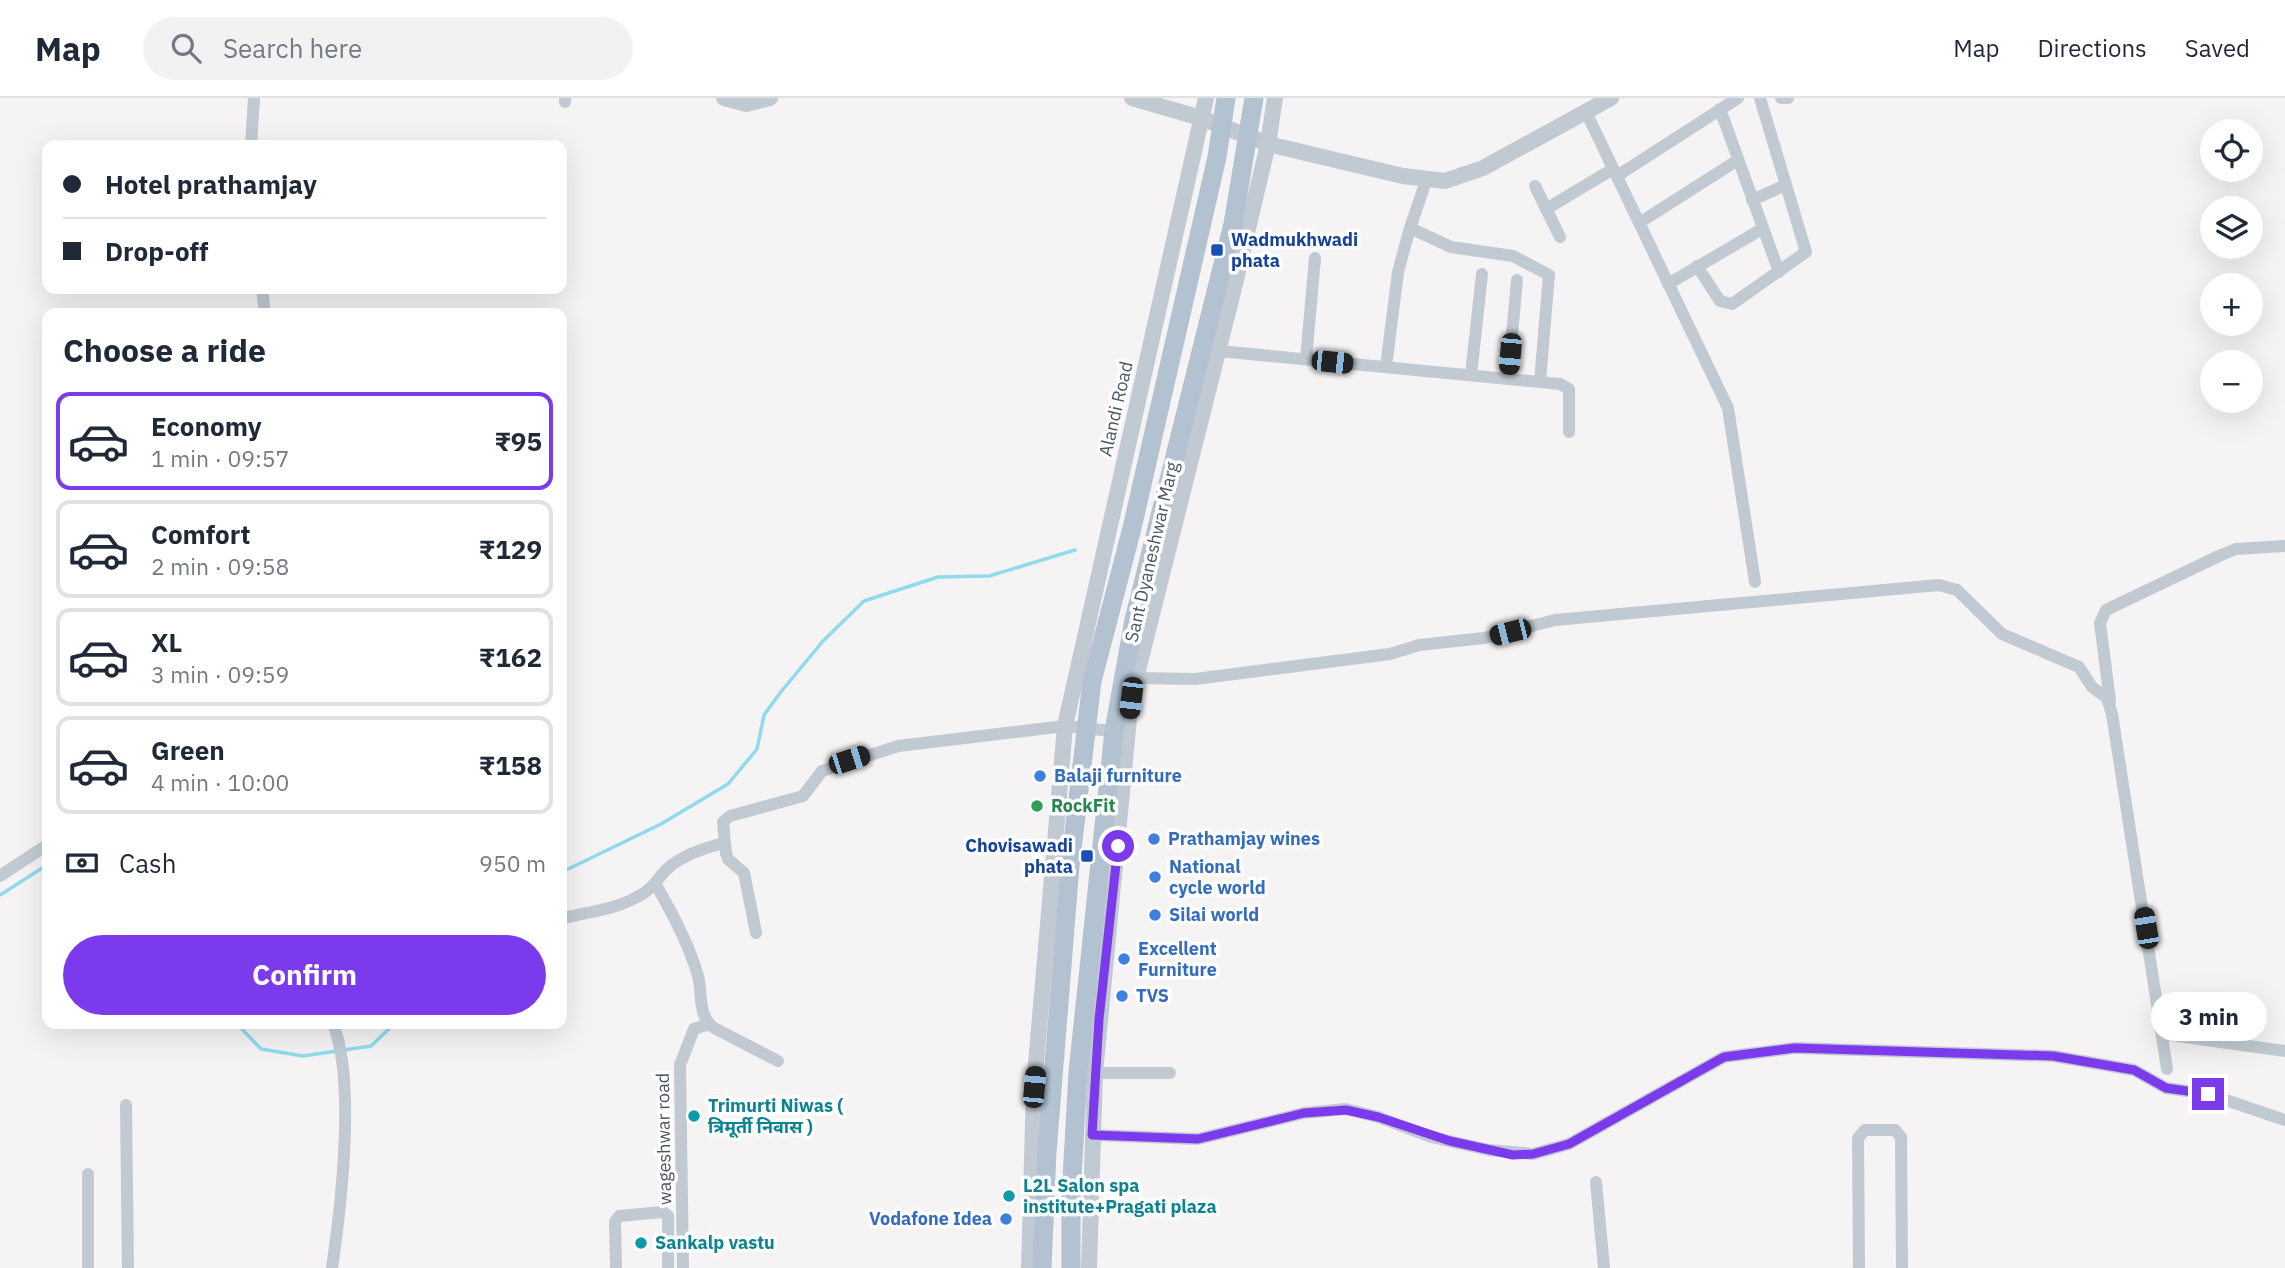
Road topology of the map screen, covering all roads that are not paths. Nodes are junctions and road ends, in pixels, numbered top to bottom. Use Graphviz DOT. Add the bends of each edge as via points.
graph roads {
  1 [pos="254,98"];
  2 [pos="724,98"];
  3 [pos="770,98"];
  4 [pos="1132,98"];
  5 [pos="1206,98"];
  6 [pos="1226,98"];
  7 [pos="1254,98"];
  8 [pos="1275,98"];
  9 [pos="1611,98"];
  10 [pos="1738,98"];
  11 [pos="1760,98"];
  12 [pos="1782,98"];
  13 [pos="1788,98"];
  14 [pos="1720,109"];
  15 [pos="1586,112"];
  16 [pos="1201,118"];
  17 [pos="1222,125"];
  18 [pos="1249,136"];
  19 [pos="251,140"];
  20 [pos="1268,144"];
  21 [pos="1738,160"];
  22 [pos="1615,172"];
  23 [pos="1426,181"];
  24 [pos="1535,186"];
  25 [pos="1786,186"];
  26 [pos="1752,200"];
  27 [pos="1546,209"];
  28 [pos="1639,223"];
  29 [pos="1410,228"];
  30 [pos="1762,229"];
  31 [pos="1560,237"];
  32 [pos="1315,258"];
  33 [pos="1697,266"];
  34 [pos="1779,272"];
  35 [pos="1482,274"];
  36 [pos="1517,280"];
  37 [pos="1668,284"];
  38 [pos="1219,351"];
  39 [pos="1306,359"];
  40 [pos="1386,367"];
  41 [pos="1471,375"];
  42 [pos="1508,378"];
  43 [pos="1540,381"];
  44 [pos="1569,432"];
  45 [pos="2285,546"];
  46 [pos="1755,582"];
  47 [pos="1136,678"];
  48 [pos="2110,706"];
  49 [pos="1065,726"];
  50 [pos="1120,732"];
  51 [pos="1085,733"];
  52 [pos="725,843"];
  53 [pos="42,848"];
  54 [pos="0,876"];
  55 [pos="656,885"];
  56 [pos="567,917"];
  57 [pos="756,933"];
  58 [pos="709,1024"];
  59 [pos="335,1029"];
  60 [pos="2163,1034"];
  61 [pos="2285,1051"];
  62 [pos="778,1061"];
  63 [pos="2167,1069"];
  64 [pos="1095,1073"];
  65 [pos="1170,1073"];
  66 [pos="127,1105"];
  67 [pos="2285,1120"];
  68 [pos="1092,1135"];
  69 [pos="88,1174"];
  70 [pos="1596,1182"];
  71 [pos="88,1268"];
  72 [pos="128,1268"];
  73 [pos="332,1268"];
  74 [pos="616,1268"];
  75 [pos="668,1268"];
  76 [pos="683,1268"];
  77 [pos="1029,1268"];
  78 [pos="1042,1268"];
  79 [pos="1071,1268"];
  80 [pos="1089,1268"];
  81 [pos="1604,1268"];
  82 [pos="1859,1268"];
  83 [pos="1902,1268"];
  1 -- 19 [label="street"];
  2 -- 3 [label="street" via="746,104"];
  4 -- 16 [label="street"];
  5 -- 16 [label="street, Alandi Road"];
  6 -- 17 [label="main road, Sant Dyaneshwar Marg"];
  7 -- 18 [label="main road, Sant Dyaneshwar Marg"];
  8 -- 20 [label="street"];
  9 -- 15 [label="street"];
  10 -- 14 [label="street"];
  11 -- 25 [label="street"];
  12 -- 13 [label="street"];
  14 -- 21 [label="street"];
  14 -- 22 [label="street"];
  15 -- 22 [label="street"];
  15 -- 23 [label="street" via="1483,168 1445,181"];
  16 -- 17 [label="street"];
  16 -- 49 [label="street, Alandi Road"];
  17 -- 18 [label="street"];
  17 -- 51 [label="main road, Sant Dyaneshwar Marg" via="1132,528 1092,681"];
  18 -- 20 [label="street"];
  18 -- 50 [label="main road, Sant Dyaneshwar Marg" via="1218,291 1133,620"];
  20 -- 23 [label="street"];
  20 -- 38 [label="street"];
  21 -- 26 [label="street"];
  21 -- 28 [label="street"];
  22 -- 27 [label="street"];
  22 -- 28 [label="street"];
  23 -- 29 [label="street"];
  24 -- 27 [label="street"];
  25 -- 26 [label="street"];
  25 -- 34 [label="street" via="1806,252"];
  26 -- 30 [label="street"];
  27 -- 31 [label="street"];
  28 -- 37 [label="street"];
  29 -- 40 [label="street" via="1398,272"];
  29 -- 43 [label="street" via="1451,247 1513,256 1549,275"];
  30 -- 33 [label="street"];
  30 -- 34 [label="street"];
  32 -- 39 [label="street"];
  33 -- 34 [label="street" via="1725,304 1739,301"];
  33 -- 37 [label="street"];
  35 -- 41 [label="street"];
  36 -- 42 [label="street"];
  37 -- 46 [label="street" via="1728,408"];
  38 -- 39 [label="street"];
  38 -- 47 [label="street"];
  39 -- 40 [label="street"];
  40 -- 41 [label="street"];
  41 -- 42 [label="street"];
  42 -- 43 [label="street"];
  43 -- 44 [label="street" via="1569,389"];
  45 -- 48 [label="street" via="2236,549 2106,610 2100,624"];
  47 -- 48 [label="street" via="1195,679 1391,654 1555,620 1939,585 1957,590 2002,634 2078,667"];
  47 -- 50 [label="street"];
  48 -- 60 [label="street"];
  49 -- 51 [label="street"];
  49 -- 52 [label="street" via="898,746 849,760 817,774 803,796 725,819"];
  49 -- 77 [label="street, Alandi Road" via="1034,1087"];
  50 -- 51 [label="street"];
  50 -- 64 [label="street" via="1123,764 1118,846"];
  50 -- 79 [label="main road, Sant Dyaneshwar Marg" via="1078,1072"];
  51 -- 78 [label="main road" via="1052,1076"];
  52 -- 55 [label="street" via="682,859 666,870"];
  52 -- 57 [label="street" via="728,859 744,873"];
  53 -- 54 [label="street"];
  55 -- 56 [label="street" via="608,909"];
  55 -- 58 [label="street" via="683,933 698,974 703,1016"];
  58 -- 62 [label="street"];
  58 -- 76 [label="street, wageshwar road" via="694,1029 680,1065"];
  59 -- 73 [label="street" via="343,1067 341,1209"];
  60 -- 61 [label="street"];
  60 -- 63 [label="street"];
  64 -- 65 [label="street"];
  64 -- 68 [label="street"];
  66 -- 72 [label="street"];
  67 -- 68 [label="street" via="2208,1094 2166,1088 2134,1070 2053,1056 1795,1048 1724,1057 1569,1144 1533,1154 1513,1155 1465,1145 1346,1110 1304,1113 1198,1139"];
  68 -- 80 [label="street"];
  69 -- 71 [label="street"];
  70 -- 81 [label="street"];
  74 -- 75 [label="street" via="618,1216 663,1212 668,1216"];
  82 -- 83 [label="street" via="1858,1138 1865,1130 1895,1130 1901,1137"];
}
